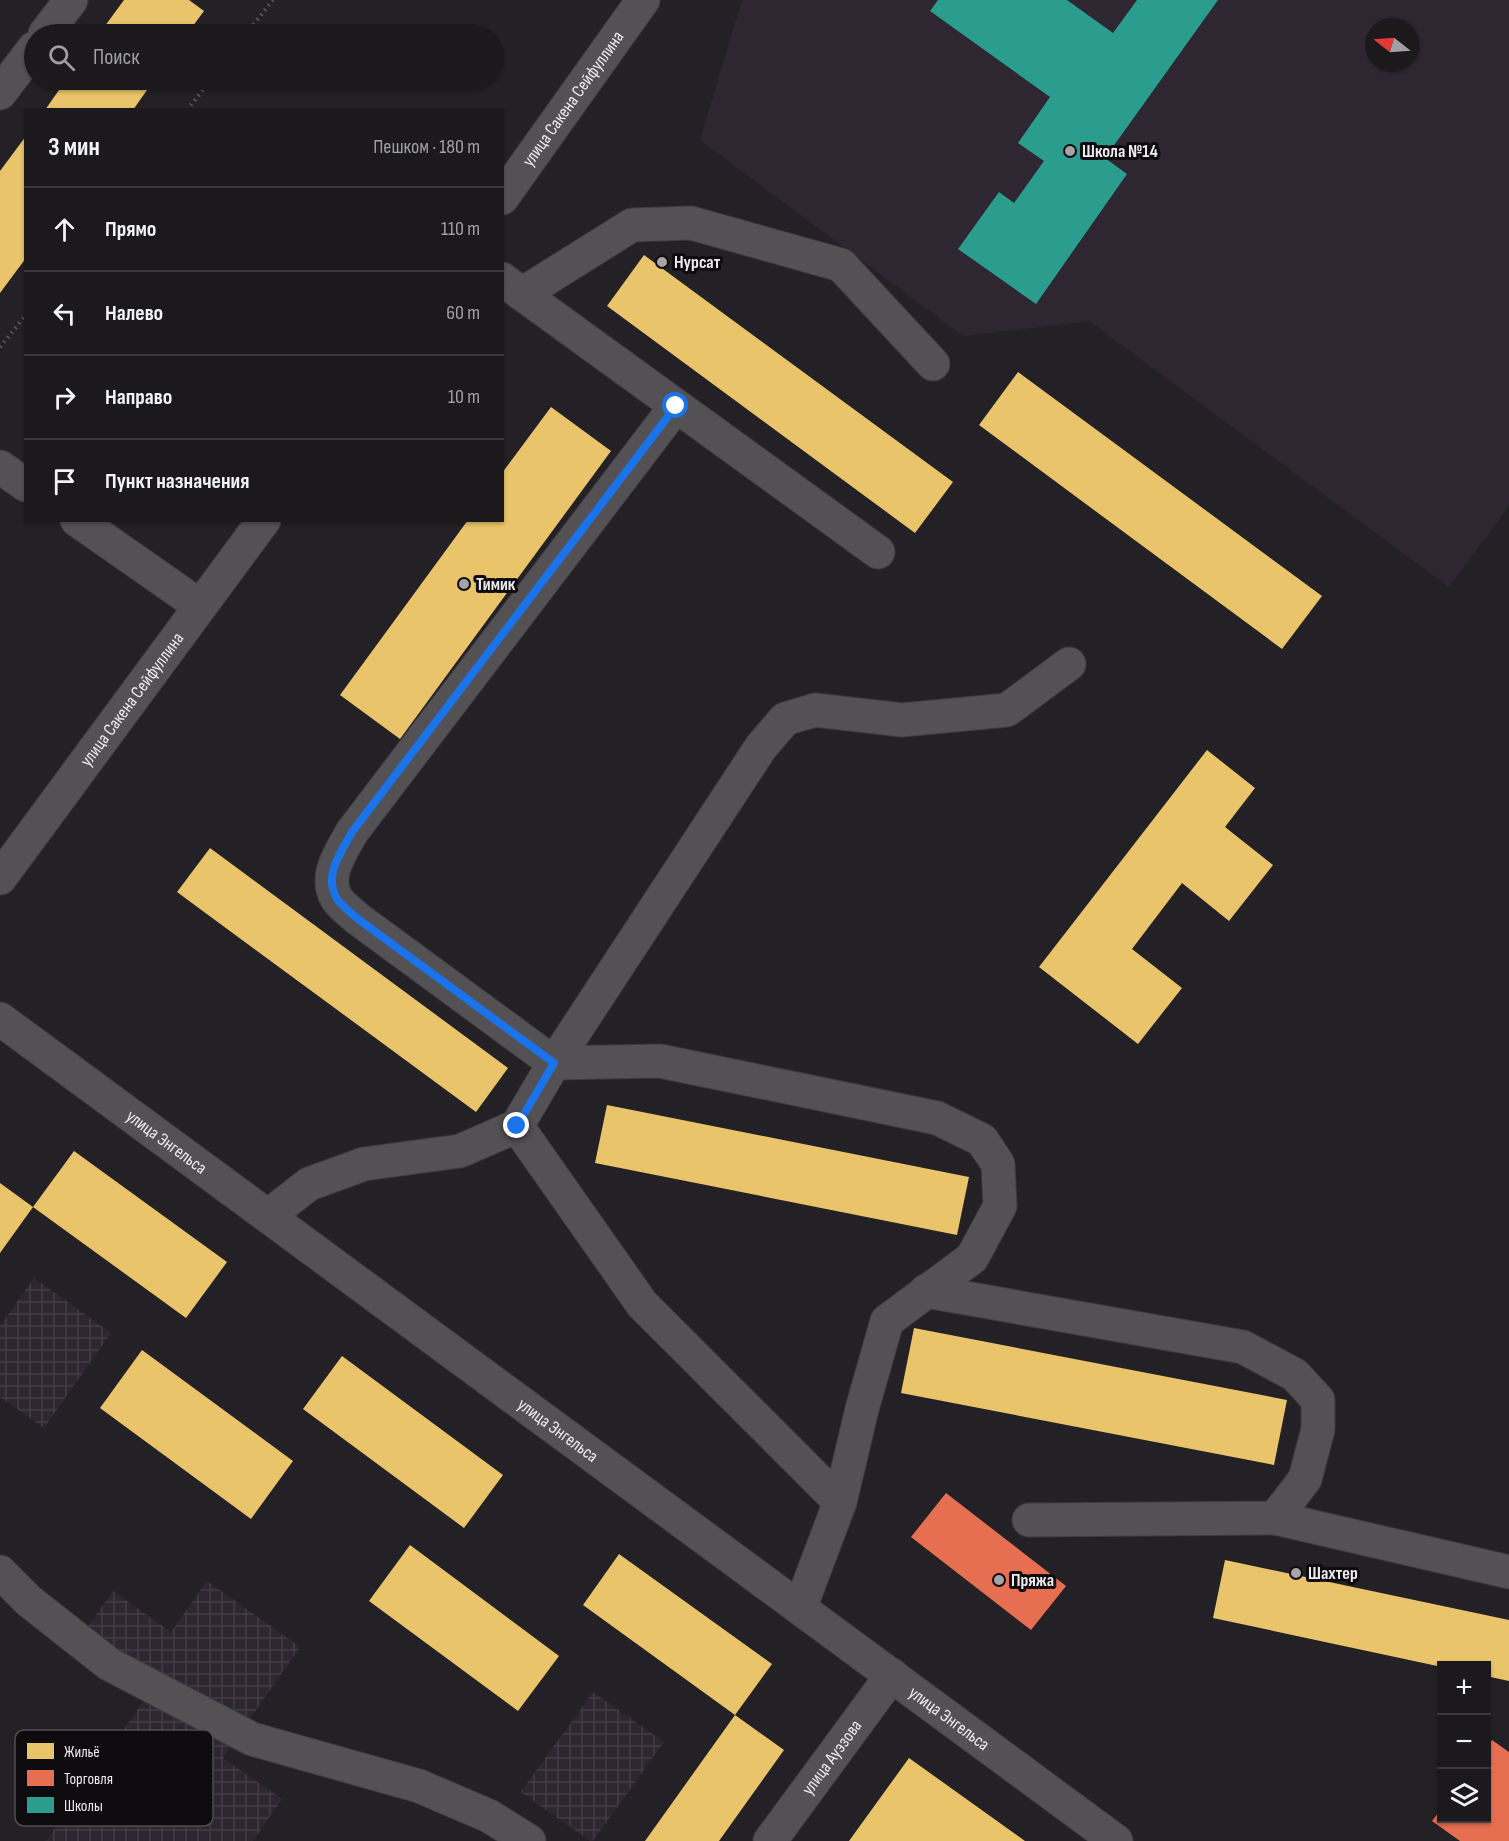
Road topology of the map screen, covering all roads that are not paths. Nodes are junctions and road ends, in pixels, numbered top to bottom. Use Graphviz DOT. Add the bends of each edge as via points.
graph roads {
  1 [pos="71,0"];
  2 [pos="644,0"];
  3 [pos="53,24"];
  4 [pos="24,61"];
  5 [pos="0,93"];
  6 [pos="504,195"];
  7 [pos="512,287"];
  8 [pos="933,364"];
  9 [pos="676,406"];
  10 [pos="0,467"];
  11 [pos="24,484"];
  12 [pos="80,522"];
  13 [pos="263,522"];
  14 [pos="878,552"];
  15 [pos="200,606"];
  16 [pos="1069,664"];
  17 [pos="0,878"];
  18 [pos="0,1019"];
  19 [pos="554,1063"];
  20 [pos="517,1126"];
  21 [pos="268,1216"];
  22 [pos="926,1291"];
  23 [pos="840,1502"];
  24 [pos="1275,1518"];
  25 [pos="1029,1520"];
  26 [pos="0,1572"];
  27 [pos="1509,1572"];
  28 [pos="800,1608"];
  29 [pos="892,1675"];
  30 [pos="529,1841"];
  31 [pos="770,1841"];
  32 [pos="1116,1841"];
  1 -- 3 [label="street"];
  2 -- 6 [label="street, улица Сакена Сейфуллина"];
  4 -- 5 [label="street"];
  7 -- 8 [label="street" via="632,225 692,223 840,264"];
  7 -- 9 [label="street"];
  9 -- 14 [label="street"];
  9 -- 19 [label="street" via="352,832 334,866 331,882 337,898 358,919"];
  10 -- 11 [label="street"];
  12 -- 15 [label="street"];
  13 -- 15 [label="street, улица Сакена Сейфуллина"];
  15 -- 17 [label="street, улица Сакена Сейфуллина"];
  16 -- 19 [label="street" via="1007,710 902,720 815,710 784,719 761,747"];
  18 -- 21 [label="street, улица Энгельса"];
  19 -- 20 [label="street"];
  19 -- 22 [label="street" via="660,1061 937,1119 982,1140 998,1164 999,1206 972,1258"];
  20 -- 21 [label="street" via="460,1151 364,1164 309,1184"];
  20 -- 23 [label="street" via="642,1304"];
  21 -- 28 [label="street, улица Энгельса"];
  22 -- 23 [label="street" via="887,1321"];
  22 -- 24 [label="street" via="1243,1347 1295,1375 1318,1400 1318,1429 1305,1479"];
  23 -- 28 [label="street"];
  24 -- 25 [label="street"];
  24 -- 27 [label="street"];
  26 -- 30 [label="street" via="29,1601 109,1664 252,1739 419,1786 489,1816"];
  28 -- 29 [label="street, улица Энгельса"];
  29 -- 31 [label="street, улица Ауэзова"];
  29 -- 32 [label="street, улица Энгельса"];
}
